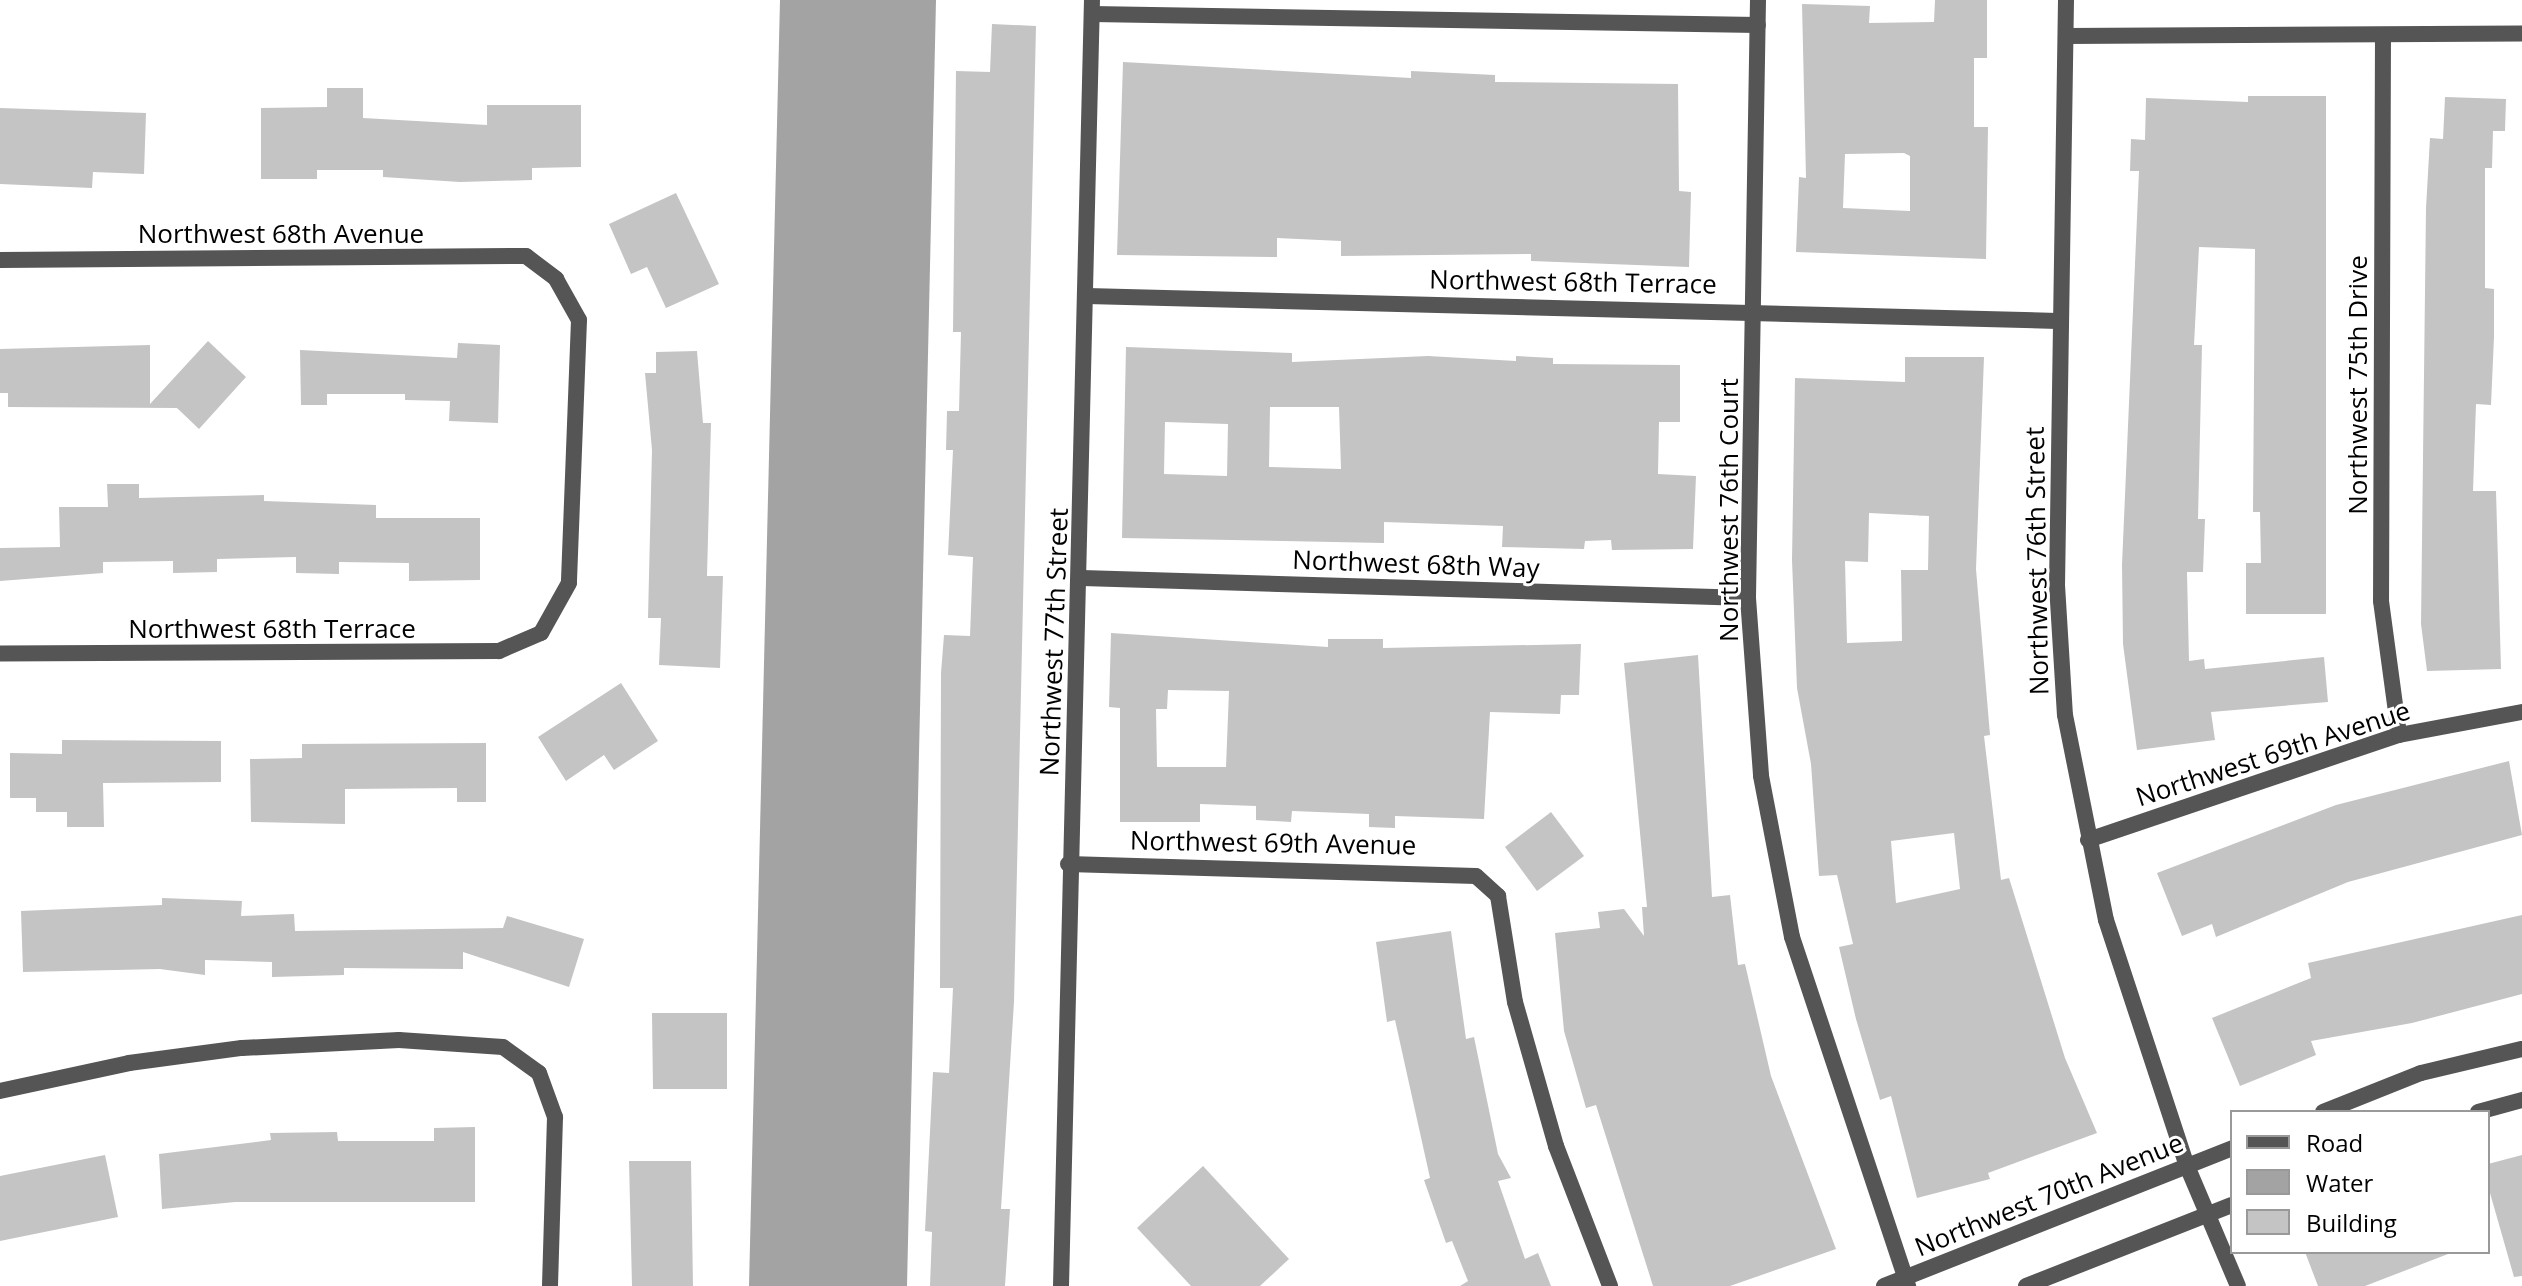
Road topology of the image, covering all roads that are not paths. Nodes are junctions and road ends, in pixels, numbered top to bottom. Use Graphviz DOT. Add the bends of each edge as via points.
graph roads {
  1 [pos="1758,0"];
  2 [pos="2066,0"];
  3 [pos="1092,7"];
  4 [pos="1758,25"];
  5 [pos="2522,34"];
  6 [pos="2383,35"];
  7 [pos="2066,36"];
  8 [pos="0,260"];
  9 [pos="1087,296"];
  10 [pos="1756,310"];
  11 [pos="2058,321"];
  12 [pos="1082,578"];
  13 [pos="1748,598"];
  14 [pos="541,633"];
  15 [pos="0,654"];
  16 [pos="2522,712"];
  17 [pos="2399,735"];
  18 [pos="2088,840"];
  19 [pos="1068,864"];
  20 [pos="2522,1049"];
  21 [pos="0,1091"];
  22 [pos="2522,1100"];
  23 [pos="2328,1110"];
  24 [pos="2485,1110"];
  25 [pos="2230,1149"];
  26 [pos="2187,1166"];
  27 [pos="2230,1206"];
  28 [pos="2205,1215"];
  29 [pos="1906,1282"];
  30 [pos="550,1286"];
  31 [pos="1061,1286"];
  32 [pos="1610,1286"];
  33 [pos="1884,1286"];
  34 [pos="2026,1286"];
  35 [pos="2238,1286"];
  1 -- 4 [label="street, Northwest 76th Court"];
  2 -- 7 [label="street, Northwest 76th Street"];
  3 -- 4 [label="street"];
  3 -- 9 [label="street, Northwest 77th Street"];
  4 -- 10 [label="street, Northwest 76th Court"];
  5 -- 6 [label="street"];
  6 -- 7 [label="street"];
  6 -- 17 [label="street, Northwest 75th Drive" via="2381,601"];
  7 -- 11 [label="street, Northwest 76th Street"];
  8 -- 14 [label="street, Northwest 68th Avenue" via="526,256 556,279 579,320 569,583"];
  9 -- 10 [label="street, Northwest 68th Terrace"];
  9 -- 12 [label="street, Northwest 77th Street"];
  10 -- 11 [label="street, Northwest 68th Terrace"];
  10 -- 13 [label="street, Northwest 76th Court"];
  11 -- 18 [label="street, Northwest 76th Street" via="2057,585 2065,715"];
  12 -- 13 [label="street, Northwest 68th Way"];
  12 -- 19 [label="street, Northwest 77th Street"];
  13 -- 29 [label="street, Northwest 76th Court" via="1761,776 1792,937"];
  14 -- 15 [label="street, Northwest 68th Terrace" via="499,651"];
  16 -- 17 [label="street, Northwest 69th Avenue"];
  17 -- 18 [label="street, Northwest 69th Avenue"];
  18 -- 26 [label="street, Northwest 76th Street" via="2106,920"];
  19 -- 31 [label="street, Northwest 77th Street"];
  19 -- 32 [label="street, Northwest 69th Avenue" via="1446,870 1476,876 1498,896 1515,1002 1552,1132"];
  20 -- 23 [label="street" via="2421,1073"];
  21 -- 30 [label="street" via="129,1063 242,1048 399,1040 503,1047 539,1073 555,1117"];
  22 -- 24 [label="street"];
  25 -- 26 [label="street, Northwest 70th Avenue"];
  26 -- 28 [label="street, Northwest 76th Street"];
  26 -- 29 [label="street, Northwest 70th Avenue"];
  27 -- 28 [label="street"];
  28 -- 34 [label="street"];
  28 -- 35 [label="street, Northwest 76th Street"];
  29 -- 33 [label="street, Northwest 70th Avenue"];
}
